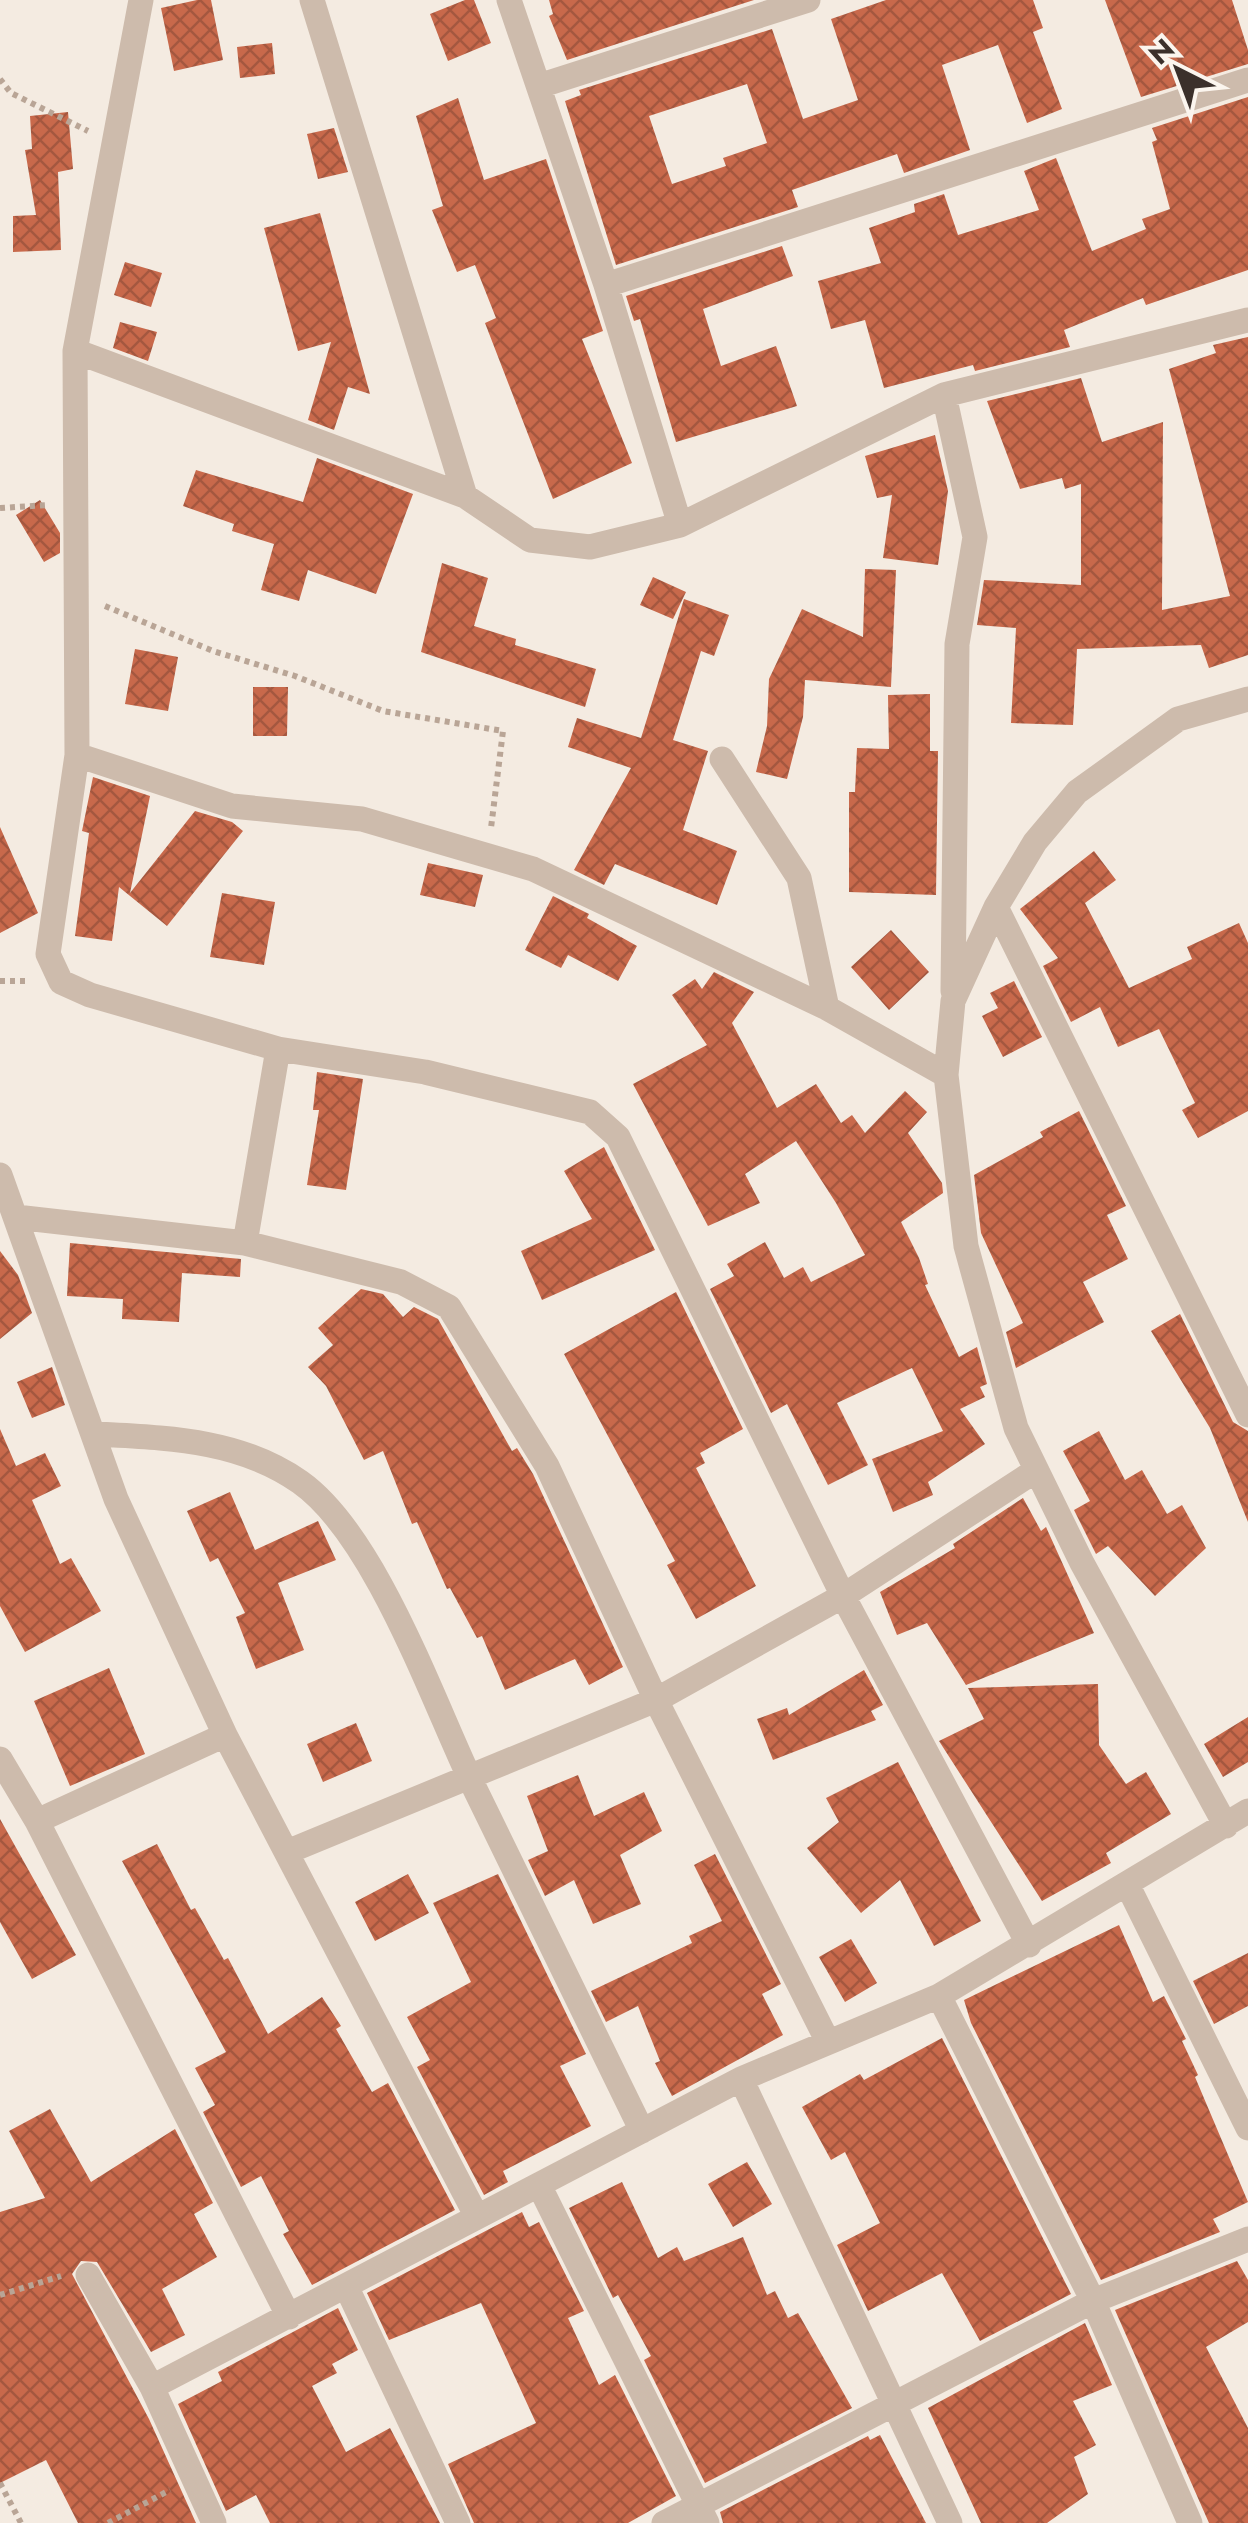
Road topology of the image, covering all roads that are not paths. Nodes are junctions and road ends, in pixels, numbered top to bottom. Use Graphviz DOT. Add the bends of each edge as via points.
graph roads {
  1 [pos="140,0"];
  2 [pos="312,0"];
  3 [pos="509,0"];
  4 [pos="808,0"];
  5 [pos="1248,80"];
  6 [pos="539,86"];
  7 [pos="606,286"];
  8 [pos="1248,320"];
  9 [pos="76,351"];
  10 [pos="944,396"];
  11 [pos="465,496"];
  12 [pos="680,525"];
  13 [pos="1248,699"];
  14 [pos="77,755"];
  15 [pos="722,759"];
  16 [pos="996,907"];
  17 [pos="952,922"];
  18 [pos="985,931"];
  19 [pos="953,1001"];
  20 [pos="827,1008"];
  21 [pos="278,1050"];
  22 [pos="946,1076"];
  23 [pos="0,1175"];
  24 [pos="16,1218"];
  25 [pos="245,1243"];
  26 [pos="1248,1415"];
  27 [pos="96,1434"];
  28 [pos="1034,1470"];
  29 [pos="843,1596"];
  30 [pos="656,1700"];
  31 [pos="225,1735"];
  32 [pos="0,1759"];
  33 [pos="470,1779"];
  34 [pos="1248,1811"];
  35 [pos="36,1821"];
  36 [pos="1226,1826"];
  37 [pos="287,1852"];
  38 [pos="1128,1886"];
  39 [pos="1029,1944"];
  40 [pos="939,1996"];
  41 [pos="827,2040"];
  42 [pos="742,2078"];
  43 [pos="1248,2128"];
  44 [pos="642,2132"];
  45 [pos="540,2185"];
  46 [pos="476,2217"];
  47 [pos="1248,2239"];
  48 [pos="88,2275"];
  49 [pos="346,2286"];
  50 [pos="1092,2302"];
  51 [pos="289,2317"];
  52 [pos="152,2387"];
  53 [pos="892,2404"];
  54 [pos="703,2514"];
  55 [pos="214,2523"];
  56 [pos="458,2523"];
  57 [pos="664,2523"];
  58 [pos="950,2523"];
  59 [pos="1190,2523"];
  1 -- 9 [label="street"];
  2 -- 11 [label="street"];
  3 -- 6 [label="street"];
  4 -- 6 [label="street"];
  5 -- 7 [label="street"];
  6 -- 7 [label="street"];
  7 -- 12 [label="street"];
  8 -- 10 [label="street"];
  9 -- 11 [label="street"];
  9 -- 14 [label="street"];
  10 -- 12 [label="street"];
  10 -- 17 [label="street" via="974,537 957,644"];
  11 -- 12 [label="street" via="530,540 590,547"];
  13 -- 16 [label="street" via="1178,720 1077,792 1034,842"];
  14 -- 20 [label="street" via="232,806 362,819 534,869"];
  14 -- 21 [label="street" via="48,954 61,982"];
  15 -- 20 [label="street" via="799,878"];
  16 -- 18 [label="street"];
  16 -- 26 [label="street"];
  17 -- 18 [label="street"];
  17 -- 19 [label="street"];
  18 -- 19 [label="street"];
  19 -- 22 [label="street"];
  20 -- 22 [label="street"];
  21 -- 25 [label="street"];
  21 -- 29 [label="street" via="425,1072 590,1112 618,1137"];
  22 -- 28 [label="street" via="966,1246 1016,1428"];
  23 -- 24 [label="street"];
  24 -- 25 [label="street"];
  24 -- 27 [label="street"];
  25 -- 30 [label="street" via="400,1282 449,1307 547,1466"];
  27 -- 31 [label="street" via="116,1499"];
  27 -- 33 [label="street" via="198,1440 254,1458 299,1482 334,1513 392,1606"];
  28 -- 29 [label="street"];
  28 -- 36 [label="street"];
  29 -- 30 [label="street"];
  29 -- 39 [label="street"];
  30 -- 33 [label="street"];
  30 -- 41 [label="street"];
  31 -- 35 [label="street"];
  31 -- 37 [label="street"];
  32 -- 35 [label="street"];
  33 -- 37 [label="street"];
  33 -- 44 [label="street"];
  34 -- 36 [label="street"];
  35 -- 51 [label="street"];
  36 -- 38 [label="street"];
  37 -- 46 [label="street"];
  38 -- 39 [label="street"];
  38 -- 43 [label="street"];
  39 -- 40 [label="street"];
  40 -- 41 [label="street"];
  40 -- 50 [label="street"];
  41 -- 42 [label="street"];
  42 -- 44 [label="street"];
  42 -- 53 [label="street"];
  44 -- 45 [label="street"];
  45 -- 46 [label="street"];
  45 -- 54 [label="street"];
  46 -- 49 [label="street"];
  47 -- 50 [label="street"];
  48 -- 52 [label="street"];
  49 -- 51 [label="street"];
  49 -- 56 [label="street"];
  50 -- 53 [label="street"];
  50 -- 59 [label="street"];
  51 -- 52 [label="street"];
  52 -- 55 [label="street"];
  53 -- 54 [label="street"];
  53 -- 58 [label="street"];
  54 -- 57 [label="street"];
}
